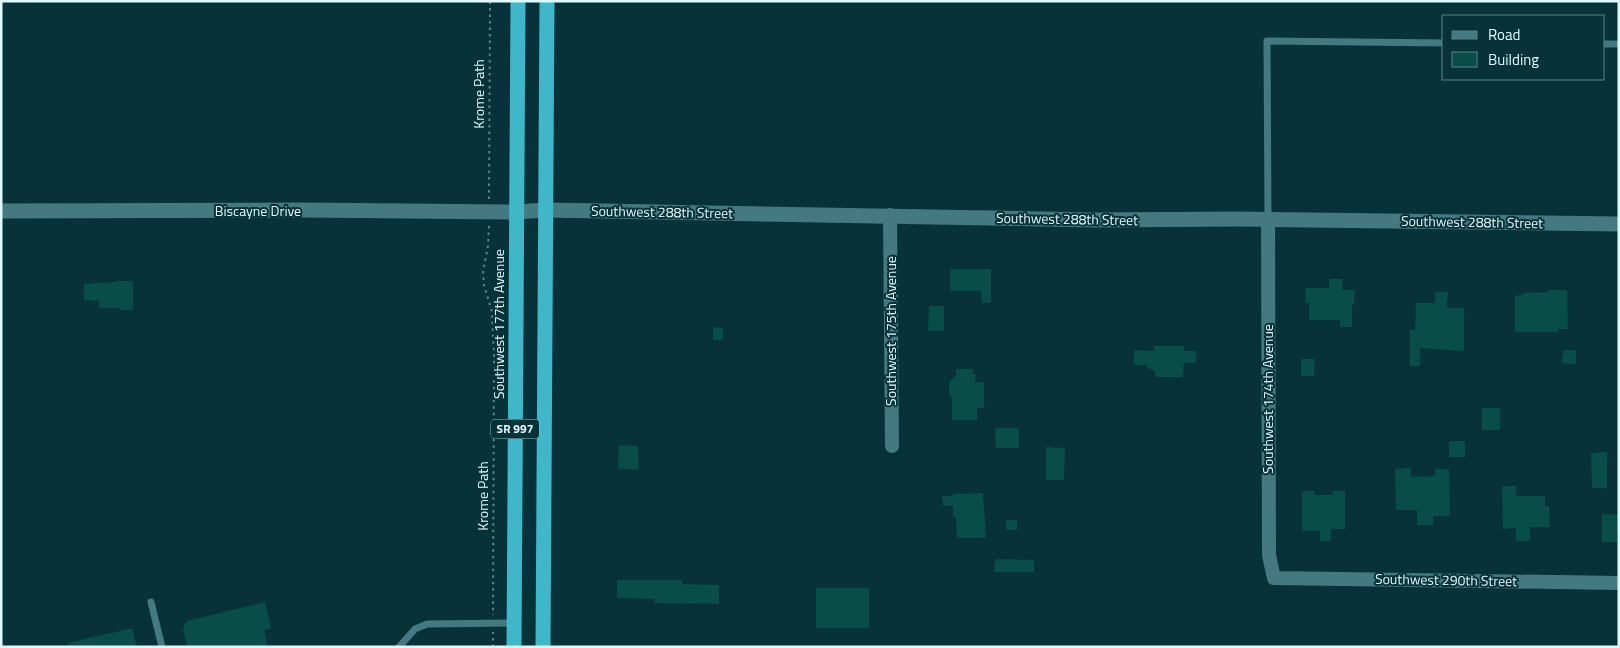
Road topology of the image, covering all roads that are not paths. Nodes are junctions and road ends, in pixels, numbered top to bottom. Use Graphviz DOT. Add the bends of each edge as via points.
graph roads {
  1 [pos="518,1"];
  2 [pos="547,1"];
  3 [pos="1442,43"];
  4 [pos="1605,44"];
  5 [pos="1619,44"];
  6 [pos="546,210"];
  7 [pos="1,211"];
  8 [pos="516,212"];
  9 [pos="890,215"];
  10 [pos="1268,220"];
  11 [pos="1619,224"];
  12 [pos="892,446"];
  13 [pos="1274,578"];
  14 [pos="1619,582"];
  15 [pos="151,602"];
  16 [pos="514,623"];
  17 [pos="162,647"];
  18 [pos="399,647"];
  19 [pos="514,647"];
  20 [pos="543,647"];
  1 -- 8 [label="highway, Southwest 177th Avenue / SR 997"];
  2 -- 6 [label="highway, SR 997"];
  3 -- 10 [label="lane" via="1267,41"];
  4 -- 5 [label="lane"];
  6 -- 8 [label="street, Southwest 288th Street"];
  6 -- 9 [label="street, Southwest 288th Street"];
  6 -- 20 [label="highway, SR 997"];
  7 -- 8 [label="street, Biscayne Drive"];
  8 -- 16 [label="highway, Southwest 177th Avenue / SR 997"];
  9 -- 10 [label="street, Southwest 288th Street"];
  9 -- 12 [label="street, Southwest 175th Avenue"];
  10 -- 11 [label="street, Southwest 288th Street"];
  10 -- 13 [label="street, Southwest 174th Avenue" via="1269,555"];
  13 -- 14 [label="street, Southwest 290th Street"];
  15 -- 17 [label="lane"];
  16 -- 18 [label="lane" via="428,624 415,629"];
  16 -- 19 [label="highway, Southwest 177th Avenue / SR 997"];
}
